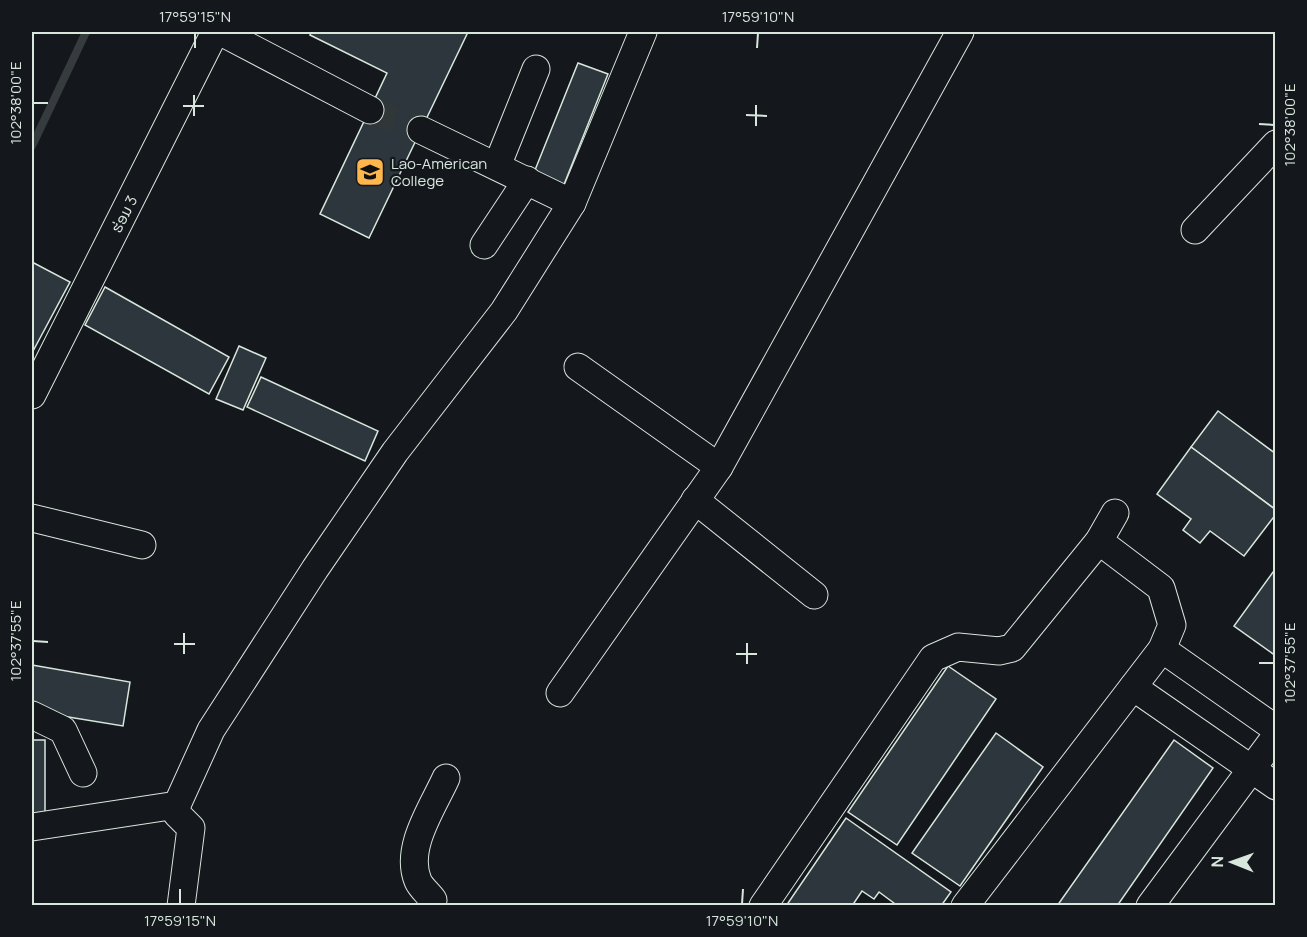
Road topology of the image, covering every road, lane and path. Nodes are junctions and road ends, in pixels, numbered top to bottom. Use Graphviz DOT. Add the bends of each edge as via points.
graph roads {
  1 [pos="215,32"];
  2 [pos="220,32"];
  3 [pos="642,32"];
  4 [pos="960,32"];
  5 [pos="536,69"];
  6 [pos="370,110"];
  7 [pos="421,130"];
  8 [pos="1275,144"];
  9 [pos="497,166"];
  10 [pos="527,180"];
  11 [pos="572,203"];
  12 [pos="1195,230"];
  13 [pos="484,245"];
  14 [pos="578,366"];
  15 [pos="32,395"];
  16 [pos="719,467"];
  17 [pos="695,500"];
  18 [pos="1115,513"];
  19 [pos="32,518"];
  20 [pos="1099,541"];
  21 [pos="142,545"];
  22 [pos="814,595"];
  23 [pos="1162,649"];
  24 [pos="1133,687"];
  25 [pos="560,693"];
  26 [pos="32,715"];
  27 [pos="1275,729"];
  28 [pos="1275,736"];
  29 [pos="1251,769"];
  30 [pos="83,773"];
  31 [pos="446,778"];
  32 [pos="1275,786"];
  33 [pos="177,805"];
  34 [pos="32,827"];
  35 [pos="435,904"];
  36 [pos="181,906"];
  37 [pos="763,906"];
  38 [pos="966,906"];
  39 [pos="1150,906"];
  1 -- 15 [label="street, ຮ່ອມ 3"];
  2 -- 6 [label="street"];
  3 -- 11 [label="street"];
  4 -- 16 [label="street"];
  5 -- 9 [label="street"];
  7 -- 9 [label="street"];
  8 -- 12 [label="street"];
  9 -- 10 [label="street"];
  10 -- 11 [label="street"];
  10 -- 13 [label="street"];
  11 -- 33 [label="street" via="504,311 395,452 315,568 211,730"];
  14 -- 16 [label="street"];
  16 -- 17 [label="street"];
  17 -- 22 [label="street"];
  17 -- 25 [label="street"];
  18 -- 20 [label="street"];
  19 -- 21 [label="street"];
  20 -- 23 [label="street" via="1161,588 1172,625"];
  20 -- 37 [label="street" via="1012,648 999,651 958,647 933,658"];
  23 -- 24 [label="street"];
  23 -- 27 [label="street"];
  24 -- 29 [label="street"];
  24 -- 38 [label="street"];
  26 -- 30 [label="street" via="63,730"];
  28 -- 29 [label="street"];
  29 -- 32 [label="street"];
  29 -- 39 [label="street"];
  31 -- 35 [label="street" via="418,839 418,881"];
  33 -- 34 [label="street"];
  33 -- 36 [label="street" via="177,814 191,828"];
}
